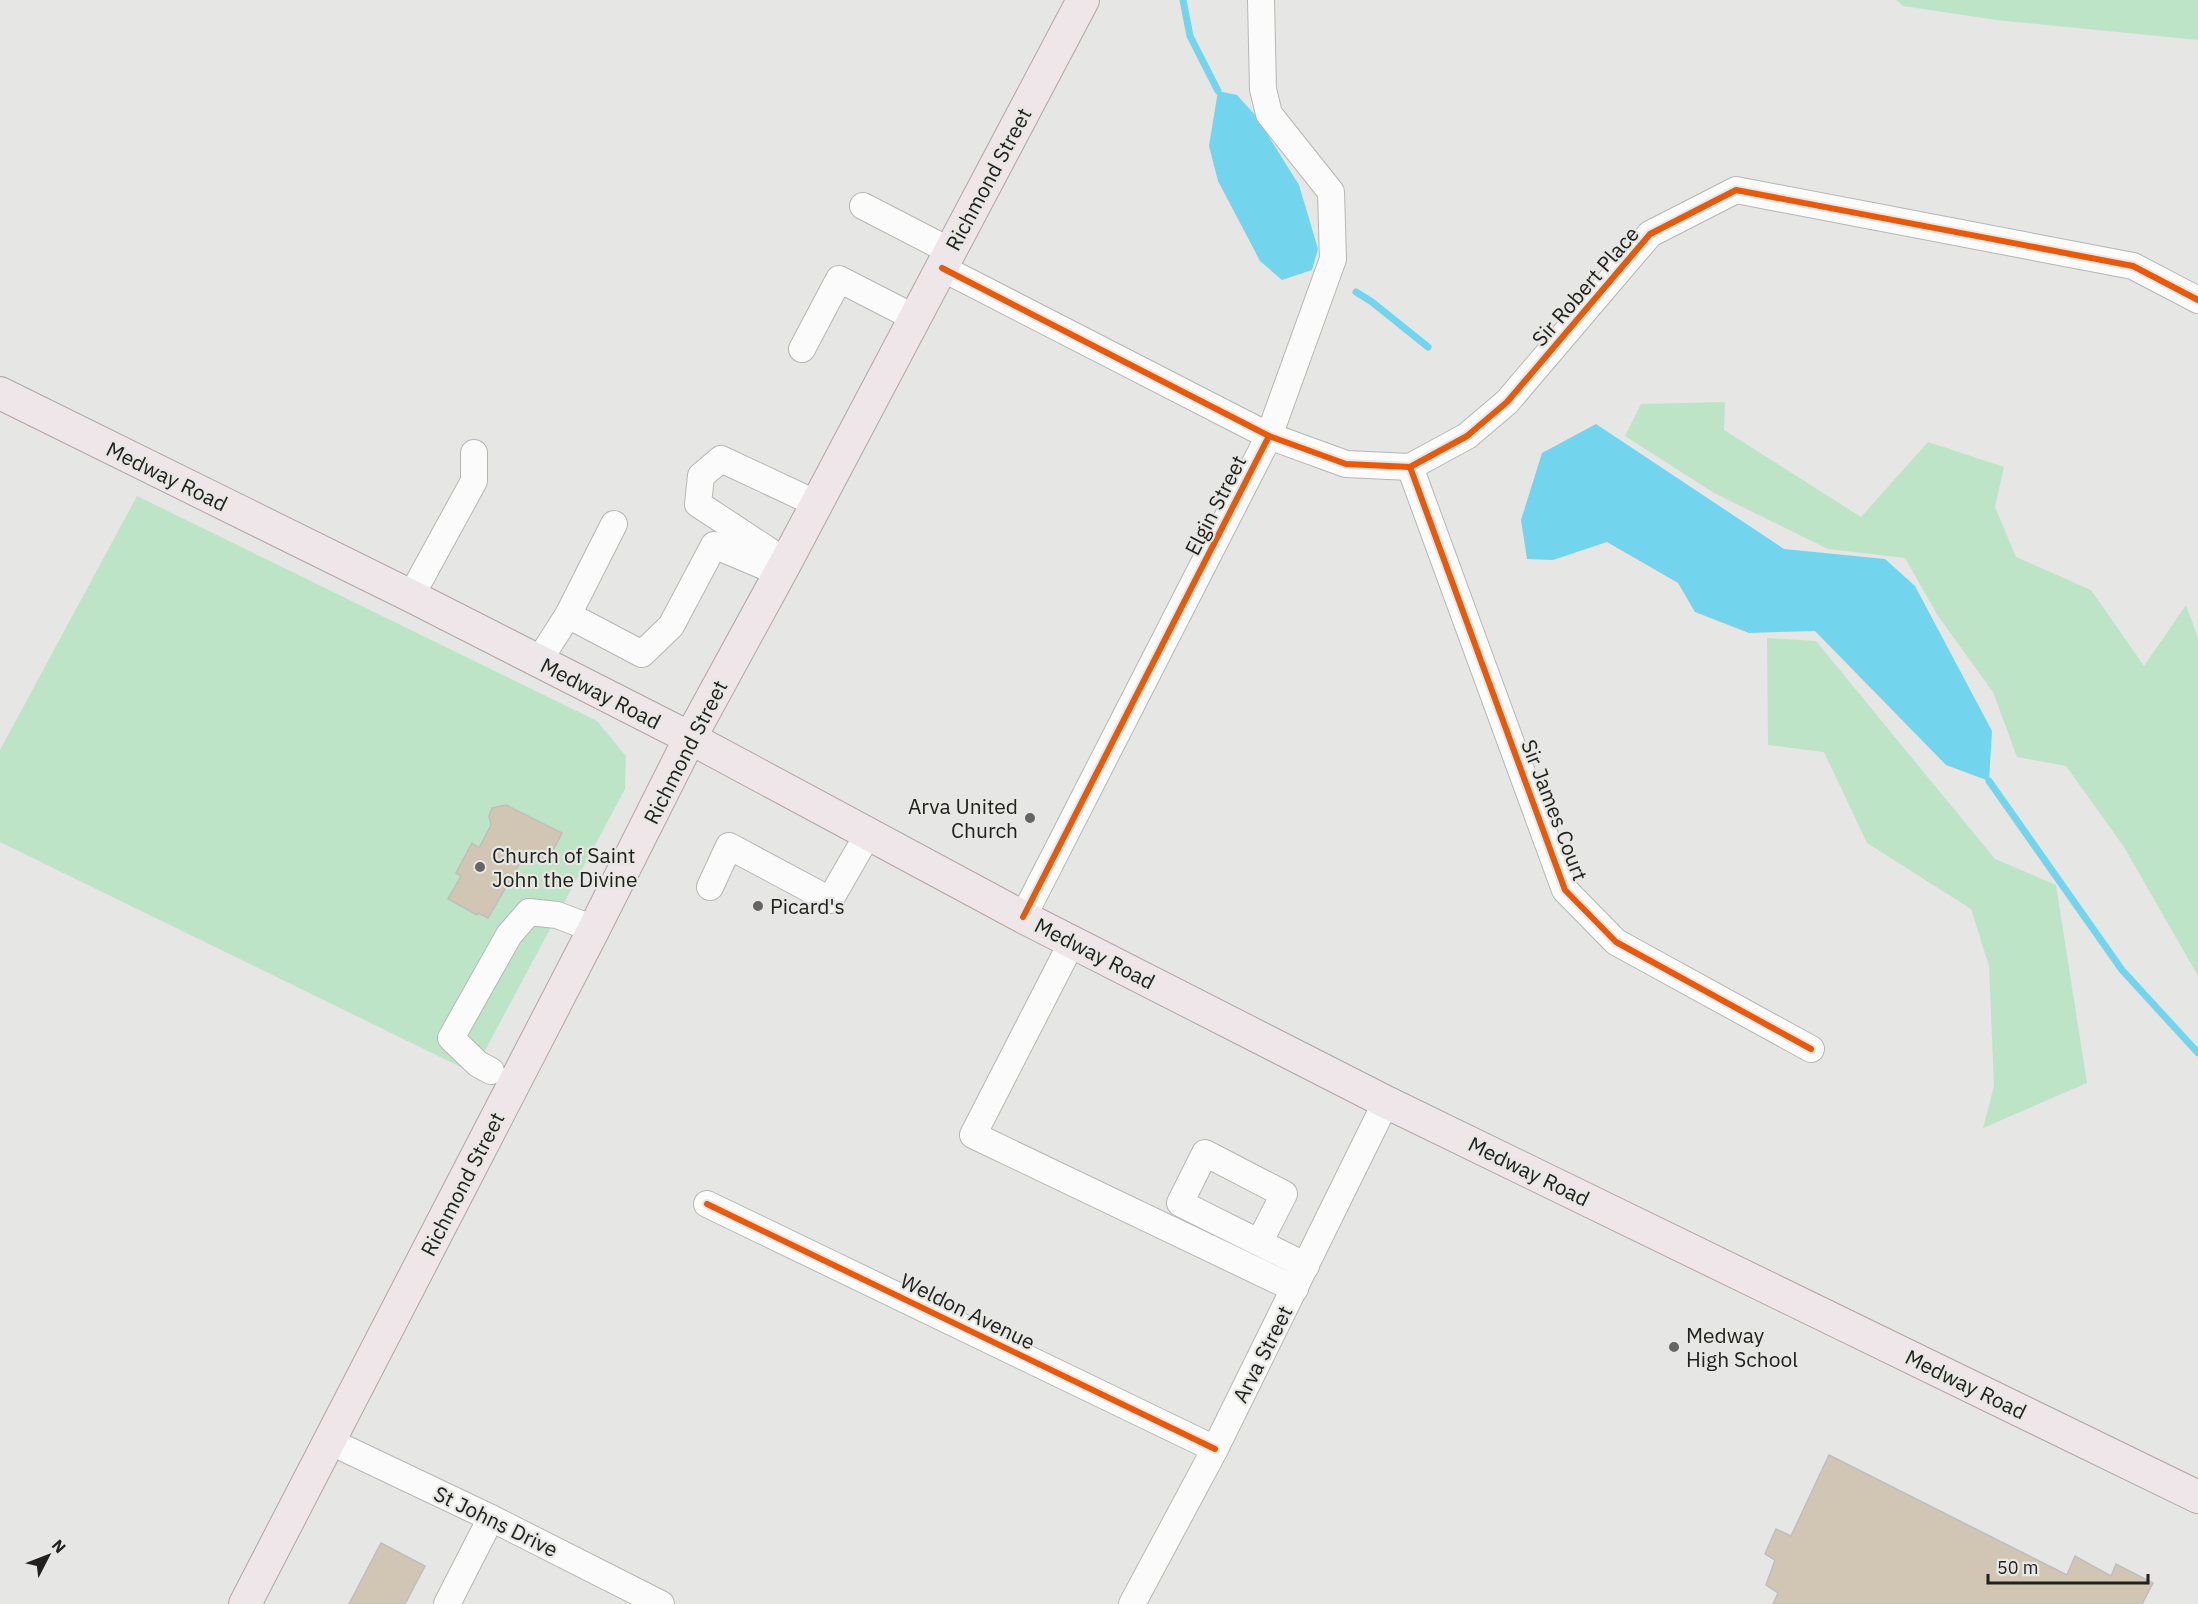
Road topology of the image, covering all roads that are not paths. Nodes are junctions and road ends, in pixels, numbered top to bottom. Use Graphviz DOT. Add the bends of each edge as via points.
graph roads {
  1 [pos="1083,0"];
  2 [pos="1261,0"];
  3 [pos="863,206"];
  4 [pos="946,259"];
  5 [pos="2198,300"];
  6 [pos="915,318"];
  7 [pos="802,349"];
  8 [pos="0,393"];
  9 [pos="1269,436"];
  10 [pos="474,453"];
  11 [pos="1410,467"];
  12 [pos="817,504"];
  13 [pos="614,524"];
  14 [pos="783,567"];
  15 [pos="411,596"];
  16 [pos="568,615"];
  17 [pos="538,662"];
  18 [pos="690,738"];
  19 [pos="868,834"];
  20 [pos="710,887"];
  21 [pos="1023,917"];
  22 [pos="594,929"];
  23 [pos="1072,942"];
  24 [pos="1811,1049"];
  25 [pos="491,1071"];
  26 [pos="1386,1102"];
  27 [pos="707,1204"];
  28 [pos="1260,1241"];
  29 [pos="1306,1266"];
  30 [pos="1295,1290"];
  31 [pos="329,1441"];
  32 [pos="1215,1449"];
  33 [pos="2198,1497"];
  34 [pos="491,1518"];
  35 [pos="611,1579"];
  36 [pos="245,1604"];
  37 [pos="447,1604"];
  38 [pos="616,1604"];
  39 [pos="661,1604"];
  40 [pos="1132,1604"];
  1 -- 4 [label="main road, Richmond Street"];
  2 -- 9 [label="street, Elgin Street" via="1263,88 1269,114 1330,192 1333,259"];
  3 -- 4 [label="street"];
  4 -- 6 [label="main road, Richmond Street"];
  4 -- 9 [label="street"];
  5 -- 11 [label="street, Sir Robert Place" via="2133,266 1736,190 1650,234 1507,402 1467,436"];
  6 -- 7 [label="street" via="838,279"];
  6 -- 12 [label="main road, Richmond Street"];
  8 -- 15 [label="main road, Medway Road"];
  9 -- 11 [label="street" via="1346,464"];
  9 -- 21 [label="street, Elgin Street"];
  10 -- 15 [label="street" via="474,481"];
  11 -- 24 [label="street, Sir James Court" via="1565,891 1616,942"];
  12 -- 14 [label="main road, Richmond Street"];
  12 -- 14 [label="street" via="722,459 701,476 698,504"];
  13 -- 16 [label="street"];
  14 -- 16 [label="street" via="714,545 671,626 642,654"];
  14 -- 18 [label="main road, Richmond Street"];
  15 -- 17 [label="main road, Medway Road"];
  16 -- 17 [label="street"];
  17 -- 18 [label="main road, Medway Road"];
  18 -- 19 [label="main road, Medway Road"];
  18 -- 22 [label="main road, Richmond Street"];
  19 -- 20 [label="street" via="830,900 729,846"];
  19 -- 21 [label="main road, Medway Road"];
  21 -- 23 [label="main road, Medway Road"];
  22 -- 25 [label="street" via="557,915 529,912 508,935 451,1038"];
  22 -- 31 [label="main road, Richmond Street"];
  23 -- 26 [label="main road, Medway Road"];
  23 -- 30 [label="street" via="973,1136"];
  26 -- 29 [label="street, Arva Street"];
  26 -- 33 [label="main road, Medway Road"];
  27 -- 32 [label="street, Weldon Avenue"];
  28 -- 29 [label="street"];
  29 -- 30 [label="street, Arva Street"];
  30 -- 32 [label="street, Arva Street"];
  31 -- 34 [label="street, St Johns Drive"];
  31 -- 36 [label="main road, Richmond Street"];
  32 -- 40 [label="street, Arva Street"];
  34 -- 35 [label="street, St Johns Drive"];
  34 -- 37 [label="street"];
  35 -- 38 [label="street"];
  35 -- 39 [label="street, St Johns Drive"];
}
